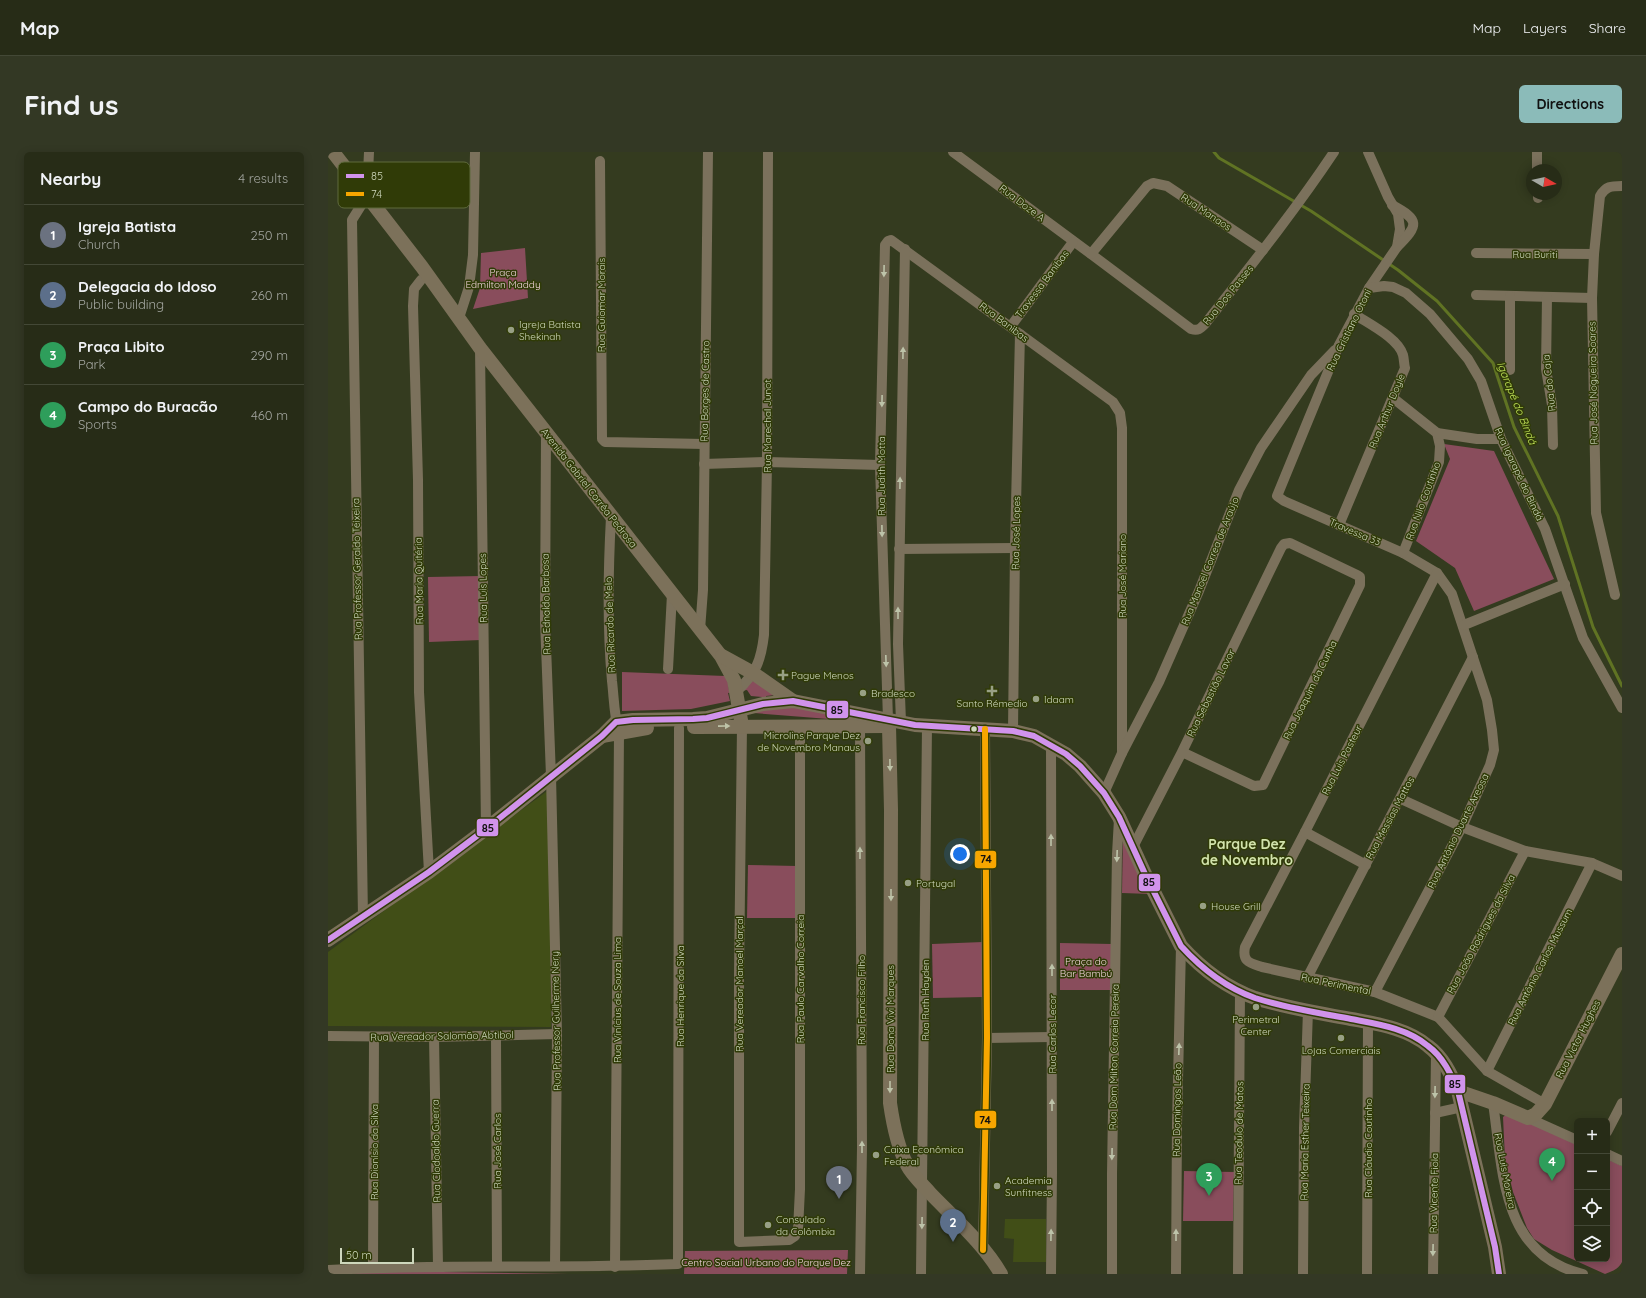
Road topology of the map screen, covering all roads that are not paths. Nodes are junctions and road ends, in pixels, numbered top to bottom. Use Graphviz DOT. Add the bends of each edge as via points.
graph roads {
  1 [pos="333,152"];
  2 [pos="369,152"];
  3 [pos="475,152"];
  4 [pos="708,152"];
  5 [pos="768,152"];
  6 [pos="953,152"];
  7 [pos="1334,152"];
  8 [pos="1368,152"];
  9 [pos="1537,152"];
  10 [pos="328,159"];
  11 [pos="340,162"];
  12 [pos="369,162"];
  13 [pos="600,162"];
  14 [pos="1537,164"];
  15 [pos="338,170"];
  16 [pos="1622,186"];
  17 [pos="1392,205"];
  18 [pos="358,208"];
  19 [pos="369,208"];
  20 [pos="372,208"];
  21 [pos="895,242"];
  22 [pos="1073,242"];
  23 [pos="905,249"];
  24 [pos="1263,250"];
  25 [pos="1395,251"];
  26 [pos="1476,253"];
  27 [pos="1092,254"];
  28 [pos="1594,254"];
  29 [pos="417,284"];
  30 [pos="1369,288"];
  31 [pos="1476,295"];
  32 [pos="1510,296"];
  33 [pos="1547,297"];
  34 [pos="1592,298"];
  35 [pos="1354,314"];
  36 [pos="459,318"];
  37 [pos="1011,326"];
  38 [pos="1020,334"];
  39 [pos="1339,345"];
  40 [pos="480,348"];
  41 [pos="1510,370"];
  42 [pos="1393,398"];
  43 [pos="1113,402"];
  44 [pos="546,432"];
  45 [pos="1437,433"];
  46 [pos="1501,439"];
  47 [pos="704,444"];
  48 [pos="1553,445"];
  49 [pos="767,462"];
  50 [pos="704,464"];
  51 [pos="880,465"];
  52 [pos="1278,490"];
  53 [pos="611,517"];
  54 [pos="1339,525"];
  55 [pos="1015,548"];
  56 [pos="899,549"];
  57 [pos="1403,553"];
  58 [pos="1438,573"];
  59 [pos="1565,584"];
  60 [pos="1360,585"];
  61 [pos="672,594"];
  62 [pos="1614,595"];
  63 [pos="1464,625"];
  64 [pos="700,630"];
  65 [pos="721,656"];
  66 [pos="1473,657"];
  67 [pos="668,669"];
  68 [pos="753,672"];
  69 [pos="737,691"];
  70 [pos="793,701"];
  71 [pos="1622,708"];
  72 [pos="829,709"];
  73 [pos="740,710"];
  74 [pos="897,723"];
  75 [pos="742,726"];
  76 [pos="800,726"];
  77 [pos="860,726"];
  78 [pos="926,726"];
  79 [pos="617,727"];
  80 [pos="823,727"];
  81 [pos="679,728"];
  82 [pos="985,729"];
  83 [pos="1012,731"];
  84 [pos="1051,745"];
  85 [pos="1182,752"];
  86 [pos="1122,753"];
  87 [pos="551,776"];
  88 [pos="1104,793"];
  89 [pos="1401,798"];
  90 [pos="1119,817"];
  91 [pos="1462,827"];
  92 [pos="486,829"];
  93 [pos="1306,832"];
  94 [pos="1133,847"];
  95 [pos="1525,851"];
  96 [pos="1592,863"];
  97 [pos="1366,865"];
  98 [pos="428,872"];
  99 [pos="1622,876"];
  100 [pos="363,917"];
  101 [pos="328,940"];
  102 [pos="1181,946"];
  103 [pos="1245,946"];
  104 [pos="1622,954"];
  105 [pos="1307,978"];
  106 [pos="1240,992"];
  107 [pos="1375,992"];
  108 [pos="1308,1010"];
  109 [pos="1438,1017"];
  110 [pos="1368,1022"];
  111 [pos="557,1034"];
  112 [pos="328,1036"];
  113 [pos="496,1036"];
  114 [pos="374,1037"];
  115 [pos="434,1037"];
  116 [pos="1052,1037"];
  117 [pos="987,1038"];
  118 [pos="1436,1053"];
  119 [pos="1487,1071"];
  120 [pos="1458,1091"];
  121 [pos="1493,1103"];
  122 [pos="1622,1103"];
  123 [pos="1545,1104"];
  124 [pos="1462,1107"];
  125 [pos="1435,1113"];
  126 [pos="1528,1118"];
  127 [pos="1610,1126"];
  128 [pos="1574,1139"];
  129 [pos="1610,1155"];
  130 [pos="1622,1161"];
  131 [pos="922,1184"];
  132 [pos="798,1230"];
  133 [pos="984,1250"];
  134 [pos="438,1266"];
  135 [pos="497,1266"];
  136 [pos="555,1266"];
  137 [pos="615,1266"];
  138 [pos="373,1267"];
  139 [pos="328,1270"];
  140 [pos="860,1274"];
  141 [pos="921,1274"];
  142 [pos="1000,1274"];
  143 [pos="1050,1274"];
  144 [pos="1112,1274"];
  145 [pos="1176,1274"];
  146 [pos="1238,1274"];
  147 [pos="1304,1274"];
  148 [pos="1367,1274"];
  149 [pos="1433,1274"];
  150 [pos="1499,1274"];
  151 [pos="1583,1274"];
  1 -- 11 [label="street, Avenida Gabriel Corrêa Pedrosa"];
  2 -- 12 [label="street"];
  3 -- 36 [label="street" via="473,255 469,287"];
  4 -- 47 [label="street, Rua Borges de Castro"];
  5 -- 49 [label="street, Rua Marechal Junot"];
  6 -- 22 [label="street, Rua Doze A"];
  7 -- 24 [label="street, Rua Dos Passes"];
  8 -- 17 [label="street, Rua Cristiano Otoni"];
  9 -- 14 [label="street"];
  10 -- 15 [label="street, Avenida Gabriel Corrêa Pedrosa"];
  13 -- 47 [label="street, Rua Guiomar Morais" via="601,434 605,442"];
  16 -- 28 [label="street, Rua José Nogueira Soares" via="1609,186 1600,196"];
  17 -- 25 [label="street, Rua Cristiano Otoni" via="1398,214 1400,229"];
  17 -- 25 [label="street" via="1411,217 1413,223 1410,234"];
  18 -- 100 [label="street, Rua Professor Geraldo Teixeira" via="352,220"];
  19 -- 29 [label="street, Avenida Gabriel Corrêa Pedrosa"];
  20 -- 36 [label="street, Avenida Gabriel Corrêa Pedrosa" via="422,267"];
  21 -- 23 [label="street, Rua Banibas"];
  21 -- 51 [label="street, Rua Judith Motta, one-way" via="888,241 885,245"];
  22 -- 27 [label="street, Rua Doze A"];
  22 -- 37 [label="street, Travessa Banibas"];
  23 -- 37 [label="street, Rua Banibas"];
  56 -- 23 [label="street, Rua Judith Motta, one-way"];
  24 -- 27 [label="street, Rua Manaos" via="1167,186 1153,183 1146,186"];
  24 -- 27 [label="street, Rua Dos Passes" via="1205,324 1196,330 1191,329"];
  25 -- 30 [label="street, Rua Cristiano Otoni"];
  26 -- 28 [label="street, Rua Buriti"];
  28 -- 34 [label="street, Rua José Nogueira Soares"];
  29 -- 36 [label="street, Avenida Gabriel Corrêa Pedrosa"];
  29 -- 98 [label="street, Rua Maria Quitéria" via="419,692"];
  30 -- 35 [label="street, Rua Cristiano Otoni"];
  30 -- 46 [label="street, Rua Igarapé do Bindá" via="1393,287 1406,293 1430,314 1468,359 1481,381"];
  31 -- 32 [label="street"];
  32 -- 33 [label="street"];
  32 -- 41 [label="street"];
  33 -- 34 [label="street"];
  33 -- 48 [label="street, Rua do Caja" via="1546,369 1552,405"];
  34 -- 62 [label="street, Rua José Nogueira Soares" via="1596,513"];
  35 -- 39 [label="street, Rua Cristiano Otoni"];
  35 -- 42 [label="street, Rua Arthur Doyle" via="1388,336 1403,354 1405,368"];
  36 -- 40 [label="street, Avenida Gabriel Corrêa Pedrosa"];
  37 -- 38 [label="street, Rua Banibas"];
  38 -- 43 [label="street, Rua Banibas"];
  38 -- 55 [label="street, Rua José Lopes"];
  39 -- 52 [label="street, Rua Cristiano Otoni"];
  39 -- 86 [label="street, Rua Manoel Correa de Araújo" via="1311,375 1261,448 1239,490 1159,682"];
  40 -- 44 [label="street, Avenida Gabriel Corrêa Pedrosa"];
  40 -- 92 [label="street, Rua Luis Lopes"];
  42 -- 45 [label="street"];
  42 -- 54 [label="street, Rua Arthur Doyle"];
  43 -- 86 [label="street, Rua José Mariano" via="1120,413 1122,428"];
  44 -- 53 [label="street, Avenida Gabriel Corrêa Pedrosa"];
  44 -- 87 [label="street, Rua Ednaldo Barbosa" via="545,620"];
  45 -- 46 [label="street" via="1477,439"];
  45 -- 57 [label="street, Rua Nilo Coutinho" via="1440,446 1439,462"];
  46 -- 59 [label="street, Rua Igarapé do Bindá" via="1545,529"];
  47 -- 50 [label="street, Rua Borges de Castro"];
  49 -- 50 [label="street"];
  49 -- 51 [label="street"];
  49 -- 68 [label="street, Rua Marechal Junot" via="764,635 762,654"];
  50 -- 64 [label="street, Rua Borges de Castro" via="703,590"];
  51 -- 74 [label="street, Rua Judith Motta, one-way"];
  52 -- 54 [label="street, Travessa 33" via="1277,496 1284,501"];
  53 -- 61 [label="street, Avenida Gabriel Corrêa Pedrosa"];
  53 -- 79 [label="street, Rua Ricardo de Melo" via="608,579 610,663"];
  54 -- 57 [label="street, Travessa 33"];
  55 -- 56 [label="street"];
  55 -- 83 [label="street, Rua José Lopes"];
  74 -- 56 [label="street, Rua Judith Motta, one-way"];
  57 -- 58 [label="street, Travessa 33"];
  58 -- 63 [label="street, Rua Antônio Duarte Areosa" via="1452,594"];
  58 -- 93 [label="street, Rua Luis Pasteur"];
  59 -- 63 [label="street"];
  59 -- 71 [label="street, Rua Igarapé do Bindá" via="1583,638"];
  60 -- 85 [label="street, Rua Joaquim da Cunha" via="1263,785 1254,786"];
  60 -- 85 [label="street, Rua Sebastião Lavor" via="1360,578 1357,575 1290,543 1284,544"];
  61 -- 64 [label="street, Avenida Gabriel Corrêa Pedrosa"];
  61 -- 67 [label="street"];
  63 -- 66 [label="street, Rua Antônio Duarte Areosa"];
  64 -- 65 [label="street, Avenida Gabriel Corrêa Pedrosa"];
  65 -- 68 [label="street, Avenida Gabriel Corrêa Pedrosa"];
  65 -- 69 [label="street, Avenida Gabriel Corrêa Pedrosa"];
  66 -- 89 [label="street, Rua Messias Mattos"];
  66 -- 91 [label="street, Rua Antônio Duarte Areosa" via="1488,700 1494,750 1490,765"];
  68 -- 69 [label="street, Rua Marechal Junot"];
  68 -- 70 [label="street, Avenida Gabriel Corrêa Pedrosa"];
  69 -- 73 [label="street, Avenida Gabriel Corrêa Pedrosa"];
  70 -- 72 [label="street"];
  70 -- 73 [label="street" via="762,704"];
  72 -- 74 [label="street"];
  72 -- 80 [label="street"];
  73 -- 75 [label="street, Avenida Gabriel Corrêa Pedrosa"];
  73 -- 79 [label="street" via="693,719 632,720"];
  74 -- 77 [label="street"];
  74 -- 78 [label="street"];
  74 -- 131 [label="street, Rua Dona Vivi Marques, one-way" via="891,810 890,1103 893,1124 907,1166"];
  75 -- 76 [label="street"];
  81 -- 75 [label="street, one-way"];
  75 -- 132 [label="street, Rua Vereador Manoel Marçal" via="739,1242 789,1240"];
  76 -- 80 [label="street"];
  76 -- 132 [label="street, Rua Paulo Carvalho Correia"];
  77 -- 80 [label="street"];
  140 -- 77 [label="street, Rua Francisco Filho, one-way"];
  78 -- 82 [label="street"];
  78 -- 131 [label="street, Rua Ruth Hayden"];
  79 -- 81 [label="street"];
  79 -- 87 [label="street"];
  79 -- 137 [label="street, Rua Vinícius de Souza Lima"];
  81 -- 137 [label="street, Rua Henrique da Silva" via="678,1264"];
  82 -- 83 [label="street"];
  82 -- 117 [label="street"];
  83 -- 84 [label="street" via="1034,736"];
  84 -- 88 [label="street" via="1080,766"];
  116 -- 84 [label="street, Rua Carlos Lecor, one-way"];
  85 -- 94 [label="street, Rua Sebastião Lavor"];
  86 -- 88 [label="street, Rua Manoel Correa de Araújo"];
  87 -- 92 [label="street"];
  87 -- 111 [label="street, Rua Professor Guilherme Nery"];
  88 -- 90 [label="street"];
  89 -- 91 [label="street"];
  89 -- 97 [label="street, Rua Messias Mattos"];
  90 -- 94 [label="street"];
  90 -- 144 [label="street, Rua Dom Milton Correia Pereira, one-way"];
  91 -- 95 [label="street"];
  91 -- 107 [label="street, Rua Antônio Duarte Areosa"];
  92 -- 98 [label="street"];
  93 -- 97 [label="street"];
  93 -- 103 [label="street, Rua Luis Pasteur"];
  94 -- 102 [label="street"];
  95 -- 96 [label="street"];
  95 -- 109 [label="street, Rua João Rodrigues da Silva"];
  96 -- 99 [label="street"];
  96 -- 119 [label="street, Rua Antônio Carlos Mussum"];
  97 -- 105 [label="street, Rua Messias Mattos"];
  98 -- 100 [label="street"];
  100 -- 101 [label="street"];
  102 -- 106 [label="street" via="1211,974"];
  145 -- 102 [label="street, Rua Domingos Leão, one-way"];
  103 -- 105 [label="street, Rua Perimental" via="1244,953 1249,963"];
  104 -- 123 [label="street, Rua Victor Hughes"];
  105 -- 107 [label="street, Rua Perimental"];
  106 -- 108 [label="street" via="1269,1002"];
  106 -- 146 [label="street, Rua Teodulo de Matos"];
  107 -- 109 [label="street, Rua Perimental"];
  108 -- 110 [label="street"];
  108 -- 147 [label="street, Rua Maria Esther Teixeira" via="1304,1128"];
  109 -- 119 [label="street"];
  110 -- 118 [label="street" via="1403,1032 1428,1045"];
  110 -- 148 [label="street, Rua Cláudio Coutinho"];
  111 -- 113 [label="street, Rua Vereador Salomão Abtibol"];
  111 -- 136 [label="street, Rua Professor Guilherme Nery"];
  112 -- 114 [label="street, Rua Vereador Salomão Abtibol"];
  113 -- 115 [label="street, Rua Vereador Salomão Abtibol"];
  113 -- 135 [label="street, Rua José Carlos"];
  114 -- 115 [label="street, Rua Vereador Salomão Abtibol"];
  114 -- 138 [label="street, Rua Dionísio da Silva"];
  115 -- 134 [label="street, Rua Clodoaldo Guerra"];
  116 -- 117 [label="street"];
  143 -- 116 [label="street, Rua Carlos Lecor, one-way"];
  117 -- 133 [label="street"];
  118 -- 120 [label="street" via="1445,1064"];
  118 -- 125 [label="street, Rua Vicente Fiola, one-way"];
  119 -- 123 [label="street"];
  120 -- 121 [label="street"];
  120 -- 124 [label="street"];
  121 -- 126 [label="street"];
  121 -- 151 [label="street, Rua Luis Moreira" via="1509,1203 1522,1233 1536,1250 1553,1262"];
  122 -- 127 [label="street"];
  123 -- 126 [label="street, Rua Victor Hughes"];
  124 -- 125 [label="street"];
  124 -- 150 [label="street"];
  125 -- 149 [label="street, Rua Vicente Fiola, one-way"];
  126 -- 128 [label="street"];
  129 -- 130 [label="street"];
  131 -- 133 [label="street, Rua Dona Vivi Marques"];
  131 -- 141 [label="street, Rua Ruth Hayden, one-way"];
  133 -- 142 [label="street, Rua Dona Vivi Marques"];
  134 -- 135 [label="street"];
  134 -- 138 [label="street"];
  135 -- 136 [label="street"];
  136 -- 137 [label="street"];
  138 -- 139 [label="street"];
}
